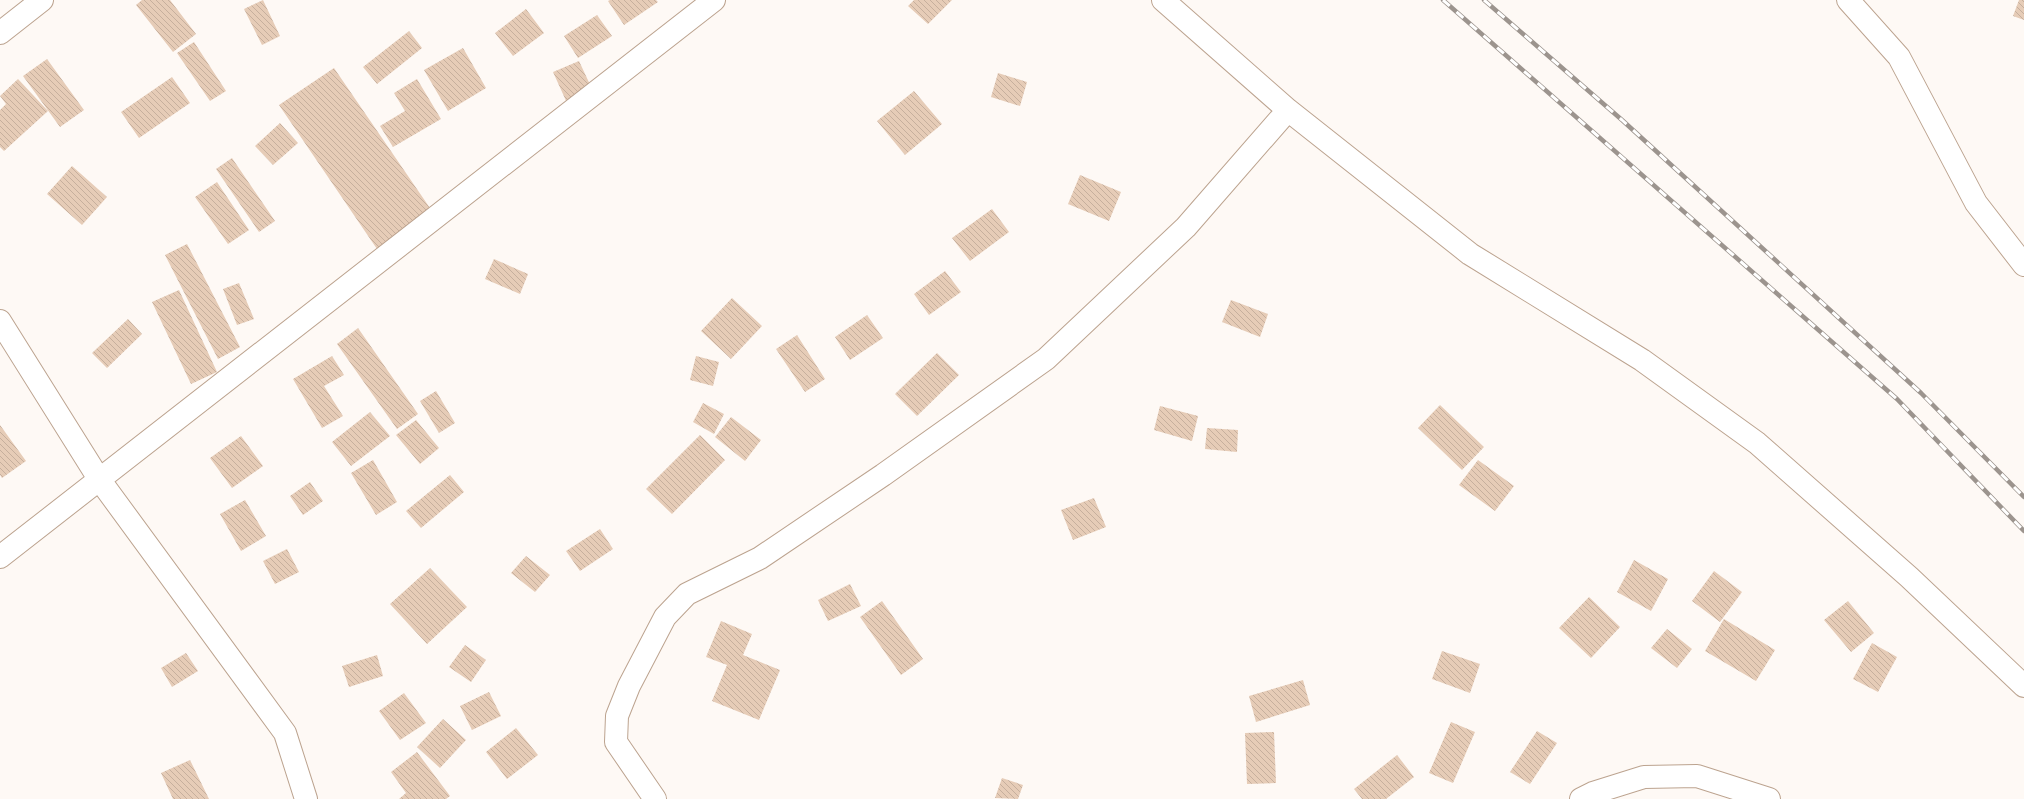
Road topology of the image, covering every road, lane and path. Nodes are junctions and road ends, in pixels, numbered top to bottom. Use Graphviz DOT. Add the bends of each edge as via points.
graph roads {
  1 [pos="42,0"];
  2 [pos="714,0"];
  3 [pos="1163,0"];
  4 [pos="1848,0"];
  5 [pos="0,32"];
  6 [pos="1288,110"];
  7 [pos="2024,265"];
  8 [pos="0,321"];
  9 [pos="99,480"];
  10 [pos="0,557"];
  11 [pos="2024,686"];
  12 [pos="306,799"];
  13 [pos="655,799"];
  14 [pos="1581,799"];
  15 [pos="1769,799"];
  1 -- 5 [label="street"];
  2 -- 9 [label="street"];
  3 -- 6 [label="street"];
  4 -- 7 [label="street" via="1900,57 1976,203"];
  6 -- 11 [label="street" via="1470,254 1642,360 1757,443 1909,577"];
  6 -- 13 [label="street" via="1186,227 1046,359 883,475 760,558 687,594 665,617 629,686 617,716 616,742"];
  8 -- 9 [label="street"];
  9 -- 10 [label="street"];
  9 -- 12 [label="street" via="285,733"];
  14 -- 15 [label="street" via="1644,777 1697,776"];
}
